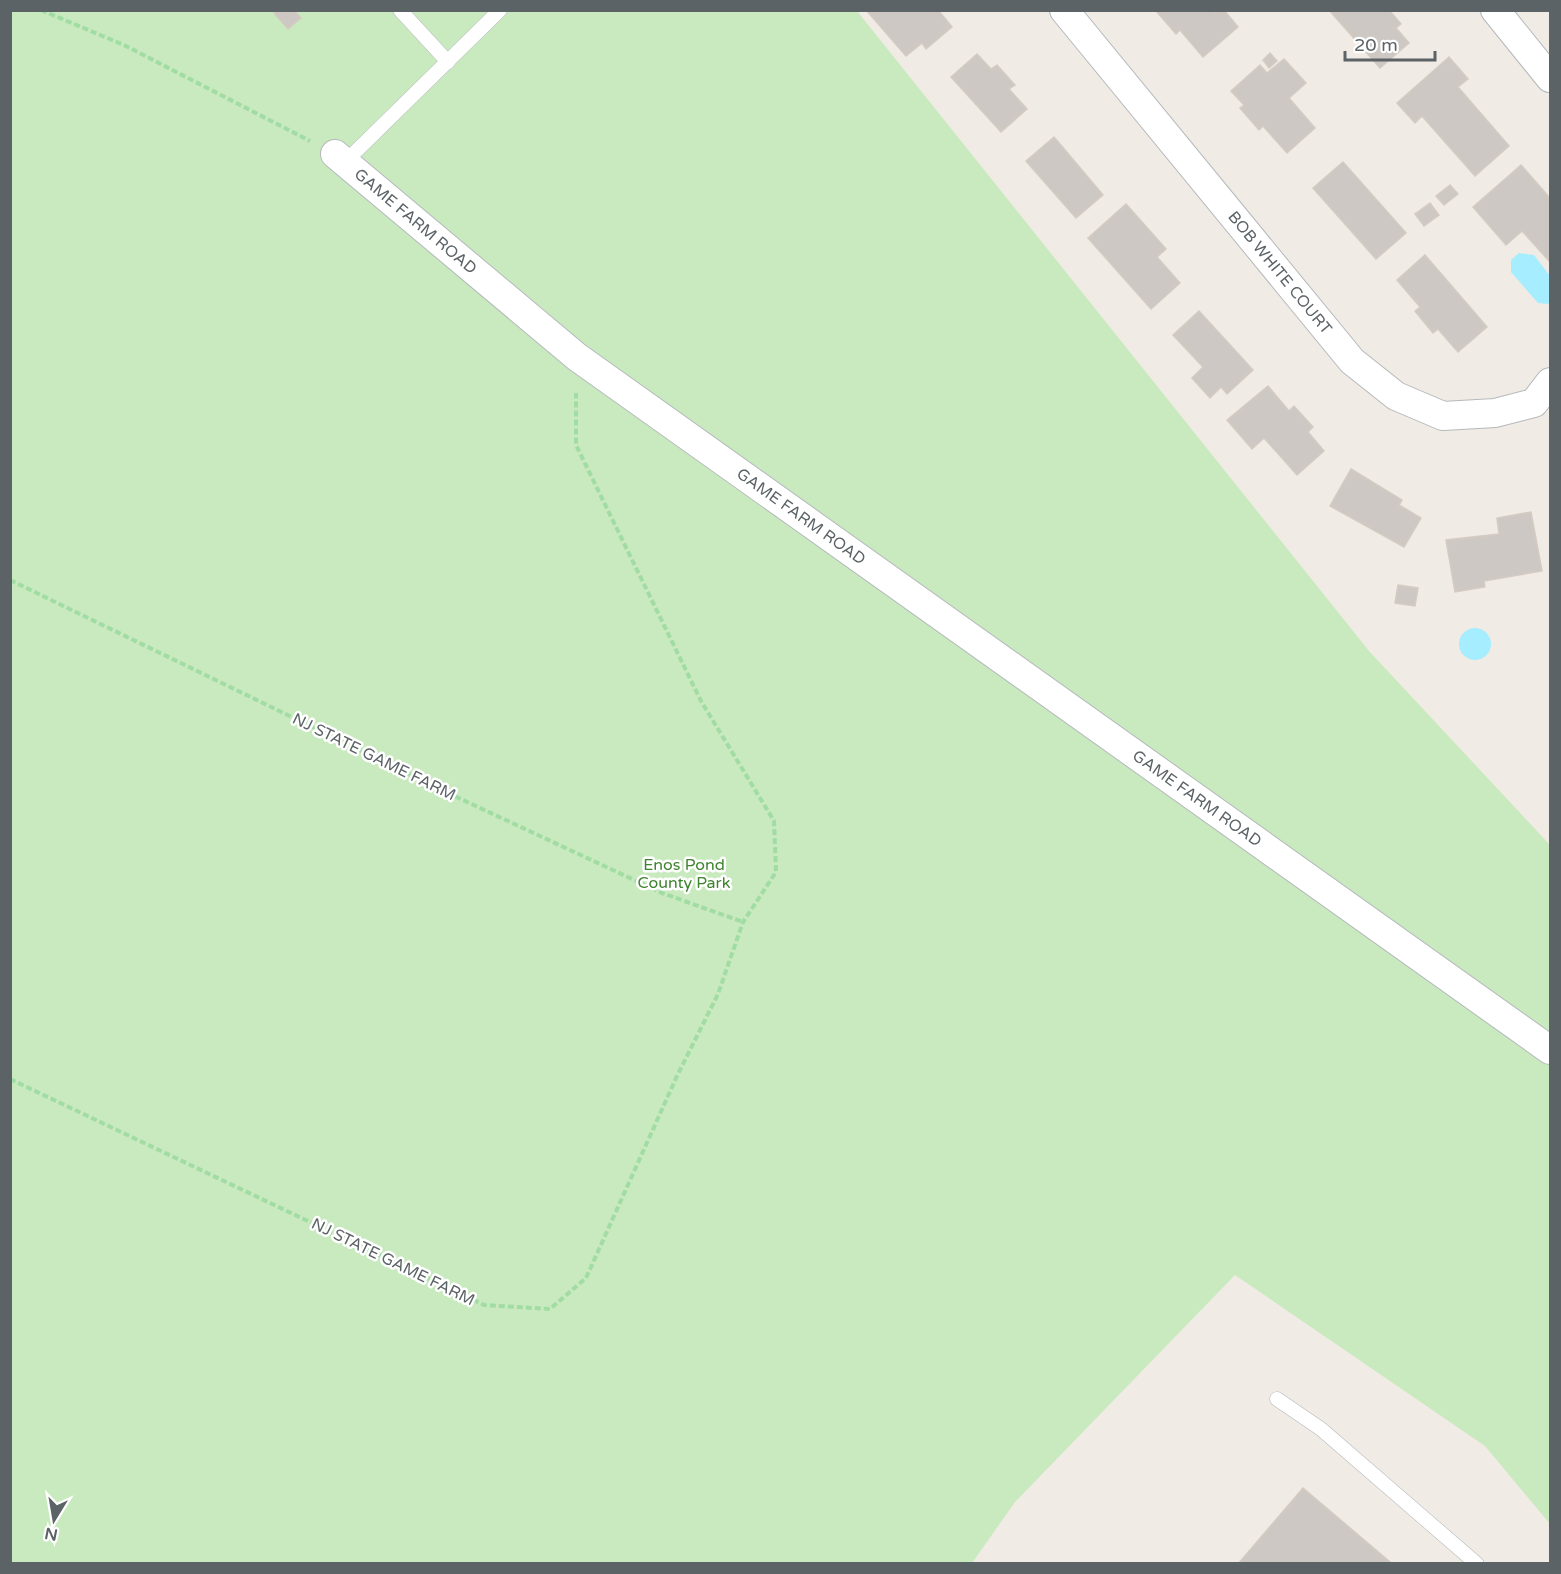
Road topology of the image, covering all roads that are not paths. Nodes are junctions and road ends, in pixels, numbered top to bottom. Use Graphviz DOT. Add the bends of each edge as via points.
graph roads {
  1 [pos="400,10"];
  2 [pos="500,10"];
  3 [pos="1064,10"];
  4 [pos="1495,10"];
  5 [pos="448,62"];
  6 [pos="1551,78"];
  7 [pos="340,157"];
  8 [pos="1551,382"];
  9 [pos="1551,1050"];
  10 [pos="1277,1399"];
  11 [pos="1477,1563"];
  1 -- 5 [label="lane"];
  2 -- 5 [label="lane"];
  3 -- 8 [label="street, BOB WHITE COURT" via="1353,361 1396,396 1443,416 1495,413 1534,403"];
  4 -- 6 [label="street"];
  5 -- 7 [label="lane"];
  7 -- 9 [label="street, GAME FARM ROAD" via="577,357"];
  10 -- 11 [label="lane" via="1322,1429"];
}
